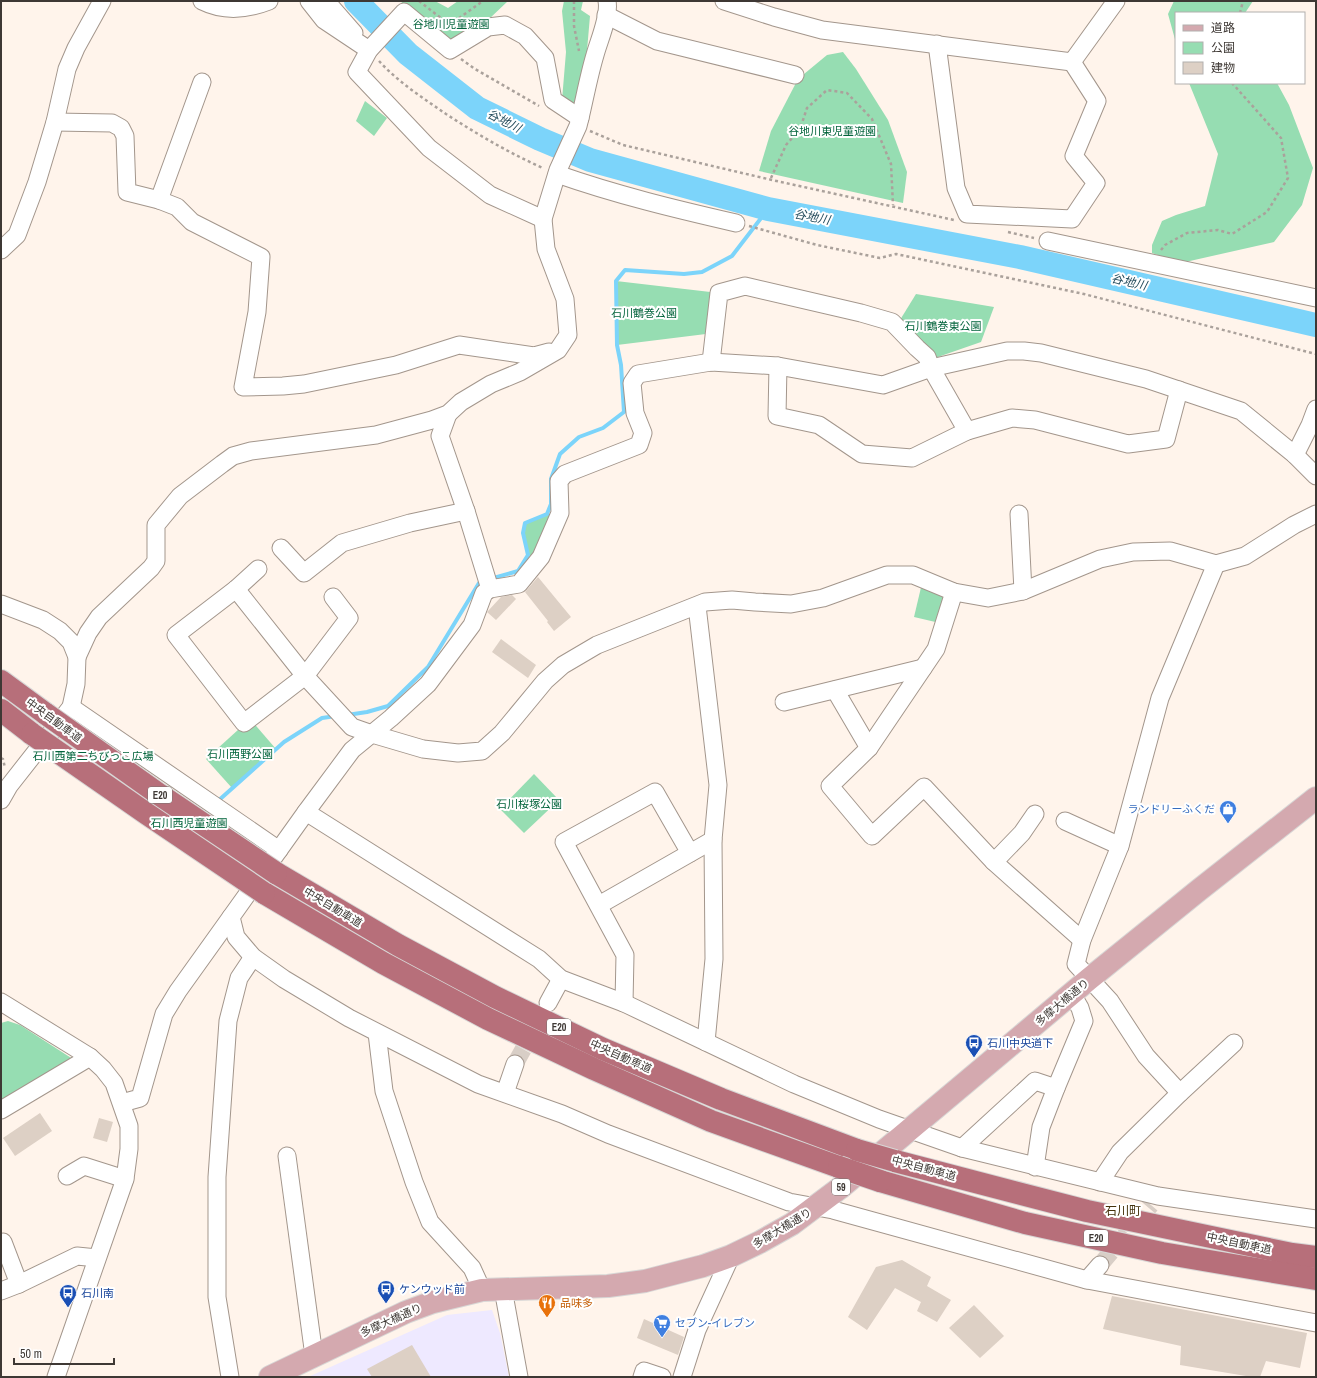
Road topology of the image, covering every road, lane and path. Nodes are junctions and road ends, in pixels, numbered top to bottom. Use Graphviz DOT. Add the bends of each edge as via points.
graph roads {
  1 [pos="102,1"];
  2 [pos="202,1"];
  3 [pos="269,1"];
  4 [pos="309,1"];
  5 [pos="326,1"];
  6 [pos="419,1"];
  7 [pos="483,1"];
  8 [pos="574,1"];
  9 [pos="724,1"];
  10 [pos="1116,1"];
  11 [pos="1243,1"];
  12 [pos="606,8"];
  13 [pos="1240,12"];
  14 [pos="937,44"];
  15 [pos="371,48"];
  16 [pos="578,56"];
  17 [pos="1072,62"];
  18 [pos="386,68"];
  19 [pos="475,70"];
  20 [pos="795,75"];
  21 [pos="202,82"];
  22 [pos="1233,84"];
  23 [pos="541,107"];
  24 [pos="54,122"];
  25 [pos="578,124"];
  26 [pos="600,135"];
  27 [pos="532,163"];
  28 [pos="557,172"];
  29 [pos="771,178"];
  30 [pos="159,200"];
  31 [pos="893,205"];
  32 [pos="543,219"];
  33 [pos="954,220"];
  34 [pos="740,224"];
  35 [pos="1001,231"];
  36 [pos="1048,241"];
  37 [pos="1,250"];
  38 [pos="1152,264"];
  39 [pos="1316,298"];
  40 [pos="558,350"];
  41 [pos="1316,354"];
  42 [pos="711,362"];
  43 [pos="778,366"];
  44 [pos="931,368"];
  45 [pos="1179,390"];
  46 [pos="1316,409"];
  47 [pos="448,414"];
  48 [pos="967,431"];
  49 [pos="1295,454"];
  50 [pos="1316,476"];
  51 [pos="466,511"];
  52 [pos="1019,514"];
  53 [pos="1316,514"];
  54 [pos="281,548"];
  55 [pos="1216,564"];
  56 [pos="258,570"];
  57 [pos="488,581"];
  58 [pos="236,589"];
  59 [pos="1023,591"];
  60 [pos="954,592"];
  61 [pos="333,598"];
  62 [pos="1,604"];
  63 [pos="697,606"];
  64 [pos="77,657"];
  65 [pos="923,668"];
  66 [pos="305,676"];
  67 [pos="1,681"];
  68 [pos="835,690"];
  69 [pos="784,702"];
  70 [pos="71,707"];
  71 [pos="1,710"];
  72 [pos="372,734"];
  73 [pos="869,748"];
  74 [pos="1,800"];
  75 [pos="1314,804"];
  76 [pos="306,812"];
  77 [pos="1035,814"];
  78 [pos="1065,821"];
  79 [pos="713,840"];
  80 [pos="1120,846"];
  81 [pos="279,850"];
  82 [pos="690,853"];
  83 [pos="994,862"];
  84 [pos="599,905"];
  85 [pos="231,917"];
  86 [pos="1082,940"];
  87 [pos="253,957"];
  88 [pos="561,978"];
  89 [pos="1089,979"];
  90 [pos="1072,994"];
  91 [pos="1,1002"];
  92 [pos="548,1003"];
  93 [pos="624,1003"];
  94 [pos="377,1033"];
  95 [pos="706,1042"];
  96 [pos="1234,1043"];
  97 [pos="90,1057"];
  98 [pos="515,1064"];
  99 [pos="1056,1088"];
  100 [pos="505,1093"];
  101 [pos="1180,1093"];
  102 [pos="122,1103"];
  103 [pos="1,1110"];
  104 [pos="909,1130"];
  105 [pos="962,1148"];
  106 [pos="287,1156"];
  107 [pos="1035,1167"];
  108 [pos="67,1176"];
  109 [pos="125,1179"];
  110 [pos="1100,1182"];
  111 [pos="817,1206"];
  112 [pos="1316,1219"];
  113 [pos="3,1242"];
  114 [pos="731,1256"];
  115 [pos="1316,1257"];
  116 [pos="98,1258"];
  117 [pos="1100,1265"];
  118 [pos="1316,1279"];
  119 [pos="1087,1280"];
  120 [pos="19,1284"];
  121 [pos="493,1289"];
  122 [pos="1,1291"];
  123 [pos="1316,1323"];
  124 [pos="314,1356"];
  125 [pos="56,1377"];
  126 [pos="230,1377"];
  127 [pos="270,1377"];
  128 [pos="519,1377"];
  129 [pos="642,1377"];
  130 [pos="662,1377"];
  131 [pos="682,1377"];
  1 -- 24 [label="street" via="67,69"];
  2 -- 3 [label="street" via="229,9 253,7"];
  4 -- 15 [label="street" via="324,20"];
  5 -- 15 [label="street"];
  6 -- 7 [label="path" via="446,22 456,21"];
  8 -- 16 [label="path" via="574,26 580,49"];
  9 -- 14 [label="street" via="822,30"];
  10 -- 17 [label="street"];
  11 -- 13 [label="path"];
  12 -- 20 [label="street" via="657,41"];
  12 -- 25 [label="street"];
  14 -- 17 [label="street"];
  14 -- 17 [label="street" via="956,188 967,214 1072,219 1096,183 1074,156 1098,101"];
  15 -- 25 [label="street" via="404,12 450,50 488,27 505,25 526,36 545,58 553,100"];
  15 -- 32 [label="street" via="357,72 429,148 490,195"];
  18 -- 27 [label="path" via="412,90 464,125"];
  19 -- 23 [label="path"];
  21 -- 30 [label="street"];
  22 -- 38 [label="path" via="1281,138 1288,178 1267,212 1232,234 1218,230 1187,233 1165,245"];
  24 -- 30 [label="street" via="112,123 121,128 125,136 127,192"];
  24 -- 37 [label="street" via="37,182 17,235"];
  25 -- 28 [label="street"];
  26 -- 31 [label="path" via="623,145"];
  28 -- 32 [label="street"];
  28 -- 34 [label="street" via="627,197"];
  29 -- 31 [label="path" via="786,145 800,129 807,108 827,90 847,93 872,119 891,164"];
  30 -- 40 [label="street" via="177,207 192,222 261,257 257,312 243,387 304,384 396,365 459,345 534,356"];
  31 -- 33 [label="path"];
  32 -- 40 [label="street" via="546,249 565,300 568,335"];
  34 -- 41 [label="path" via="817,245 880,258 896,254 1084,294"];
  35 -- 36 [label="path"];
  36 -- 38 [label="street"];
  38 -- 39 [label="street"];
  40 -- 47 [label="street" via="520,372 491,384 461,402"];
  42 -- 43 [label="street"];
  42 -- 44 [label="street" via="719,293 745,286 892,322 927,357"];
  42 -- 57 [label="street" via="638,374 632,383 635,413 643,433 639,445 565,474 559,481 560,513 541,557 519,584"];
  43 -- 44 [label="street" via="883,385"];
  43 -- 48 [label="street" via="777,416 819,425 862,454 912,458"];
  44 -- 45 [label="street" via="1007,351 1024,351 1138,377"];
  44 -- 48 [label="street"];
  45 -- 48 [label="street" via="1166,439 1128,444 1035,420 1012,418"];
  45 -- 49 [label="street" via="1241,411"];
  46 -- 49 [label="street"];
  47 -- 51 [label="street" via="440,436"];
  47 -- 64 [label="street" via="376,435 251,451 233,456 180,496 156,525 156,561 99,617"];
  49 -- 50 [label="street"];
  51 -- 54 [label="street" via="410,523 342,543 304,573"];
  51 -- 57 [label="street"];
  52 -- 59 [label="street"];
  53 -- 55 [label="street" via="1245,556"];
  55 -- 59 [label="street" via="1170,551 1133,552 1100,559"];
  55 -- 80 [label="street" via="1160,698"];
  56 -- 58 [label="street"];
  57 -- 72 [label="street" via="472,625 428,684"];
  58 -- 66 [label="street"];
  58 -- 66 [label="street" via="176,636 244,724"];
  59 -- 60 [label="street" via="988,598"];
  60 -- 63 [label="street" via="913,575 887,575 823,598 791,604 732,600 705,602"];
  60 -- 65 [label="street" via="936,649"];
  61 -- 66 [label="street" via="348,618"];
  62 -- 64 [label="street" via="43,620 60,630 71,642"];
  63 -- 72 [label="street" via="597,645 563,665 545,681 502,733 482,751 458,753 424,749"];
  63 -- 79 [label="street" via="718,784"];
  64 -- 70 [label="street" via="76,684"];
  65 -- 68 [label="street"];
  65 -- 73 [label="street"];
  66 -- 72 [label="street" via="346,722 352,727"];
  67 -- 115 [label="highway, 中央自動車道 / E20, bridge" via="160,795 276,873 398,946 495,997 603,1049 721,1099 857,1150 1087,1211"];
  68 -- 69 [label="street"];
  68 -- 73 [label="street"];
  70 -- 74 [label="street" via="9,786"];
  70 -- 81 [label="street"];
  71 -- 118 [label="highway, 中央自動車道 / E20, bridge" via="264,893 383,963 495,1023 711,1121 880,1181 1025,1223 1162,1253"];
  72 -- 76 [label="street" via="352,750"];
  73 -- 83 [label="street" via="830,786 872,836 924,787"];
  75 -- 89 [label="main road, 多摩大橋通り / 59" via="1199,890"];
  76 -- 81 [label="street"];
  76 -- 88 [label="street" via="539,959"];
  77 -- 83 [label="street" via="1022,833"];
  78 -- 80 [label="street"];
  79 -- 82 [label="street"];
  79 -- 95 [label="street" via="714,959"];
  80 -- 86 [label="street"];
  81 -- 85 [label="street"];
  82 -- 84 [label="street"];
  82 -- 84 [label="street" via="655,792 564,842"];
  83 -- 86 [label="street"];
  84 -- 93 [label="street" via="625,955"];
  85 -- 87 [label="street" via="236,937"];
  85 -- 102 [label="street" via="164,1014 140,1098"];
  86 -- 89 [label="street" via="1076,964"];
  87 -- 94 [label="street" via="284,979"];
  87 -- 126 [label="street" via="239,978 228,1021 216,1177 217,1297"];
  88 -- 92 [label="street"];
  88 -- 93 [label="street"];
  89 -- 90 [label="main road, 多摩大橋通り / 59"];
  89 -- 101 [label="street" via="1110,1001 1146,1056"];
  90 -- 99 [label="street" via="1084,1021"];
  90 -- 104 [label="main road, 多摩大橋通り / 59"];
  91 -- 97 [label="street"];
  93 -- 95 [label="street"];
  94 -- 100 [label="street" via="478,1084"];
  94 -- 121 [label="street" via="384,1091 430,1222"];
  95 -- 104 [label="street" via="794,1084"];
  96 -- 101 [label="street"];
  97 -- 102 [label="street" via="104,1069 114,1083"];
  97 -- 103 [label="street"];
  98 -- 100 [label="street"];
  99 -- 105 [label="street" via="1036,1081"];
  99 -- 107 [label="street" via="1041,1128"];
  100 -- 111 [label="street" via="788,1202"];
  101 -- 110 [label="street" via="1120,1152"];
  102 -- 109 [label="street" via="129,1126 130,1149"];
  104 -- 105 [label="street"];
  104 -- 111 [label="main road, 多摩大橋通り / 59"];
  105 -- 107 [label="street"];
  106 -- 124 [label="street"];
  107 -- 110 [label="street"];
  108 -- 109 [label="street" via="84,1166"];
  109 -- 116 [label="street"];
  110 -- 112 [label="street" via="1154,1200"];
  111 -- 114 [label="main road, 多摩大橋通り / 59" via="792,1224"];
  111 -- 119 [label="street"];
  113 -- 120 [label="street"];
  114 -- 121 [label="main road, 多摩大橋通り / 59" via="645,1281 608,1286"];
  114 -- 131 [label="street" via="697,1330"];
  116 -- 120 [label="street" via="77,1256"];
  116 -- 125 [label="street"];
  117 -- 119 [label="street"];
  119 -- 123 [label="street"];
  120 -- 122 [label="street"];
  121 -- 124 [label="main road, 多摩大橋通り / 59" via="433,1302 406,1312"];
  121 -- 128 [label="street"];
  124 -- 127 [label="main road, 多摩大橋通り / 59"];
  129 -- 130 [label="street" via="644,1371"];
}
